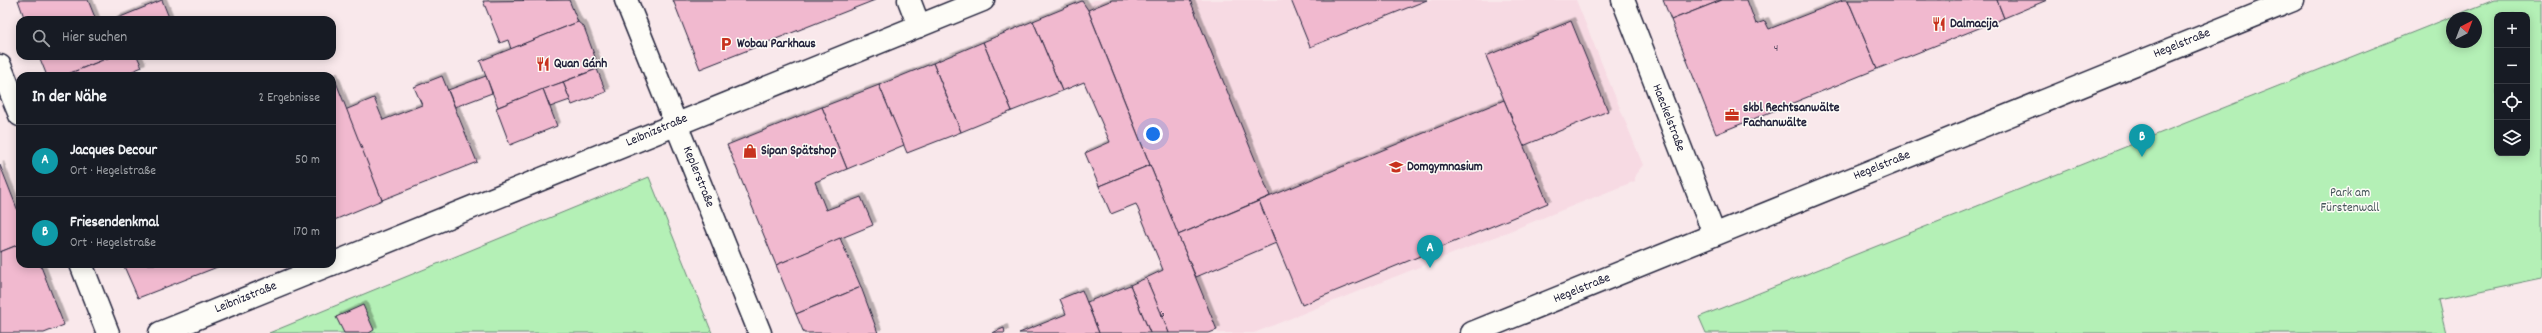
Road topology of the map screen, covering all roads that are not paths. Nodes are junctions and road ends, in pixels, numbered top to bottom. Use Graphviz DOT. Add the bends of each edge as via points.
graph roads {
  1 [pos="626,0"];
  2 [pos="909,0"];
  3 [pos="983,0"];
  4 [pos="1623,0"];
  5 [pos="2292,0"];
  6 [pos="919,26"];
  7 [pos="0,66"];
  8 [pos="16,105"];
  9 [pos="676,123"];
  10 [pos="1714,234"];
  11 [pos="336,262"];
  12 [pos="82,268"];
  13 [pos="322,268"];
  14 [pos="108,333"];
  15 [pos="160,333"];
  16 [pos="760,333"];
  17 [pos="1472,333"];
  1 -- 9 [label="street, Keplerstraße"];
  2 -- 6 [label="street"];
  3 -- 6 [label="street, Leibnizstraße"];
  4 -- 10 [label="street, Haeckelstraße"];
  5 -- 10 [label="street, Hegelstraße"];
  6 -- 9 [label="street, Leibnizstraße"];
  7 -- 8 [label="street"];
  9 -- 11 [label="street, Leibnizstraße"];
  9 -- 16 [label="street, Keplerstraße"];
  10 -- 17 [label="street, Hegelstraße"];
  12 -- 14 [label="street"];
  13 -- 15 [label="street, Leibnizstraße"];
}
